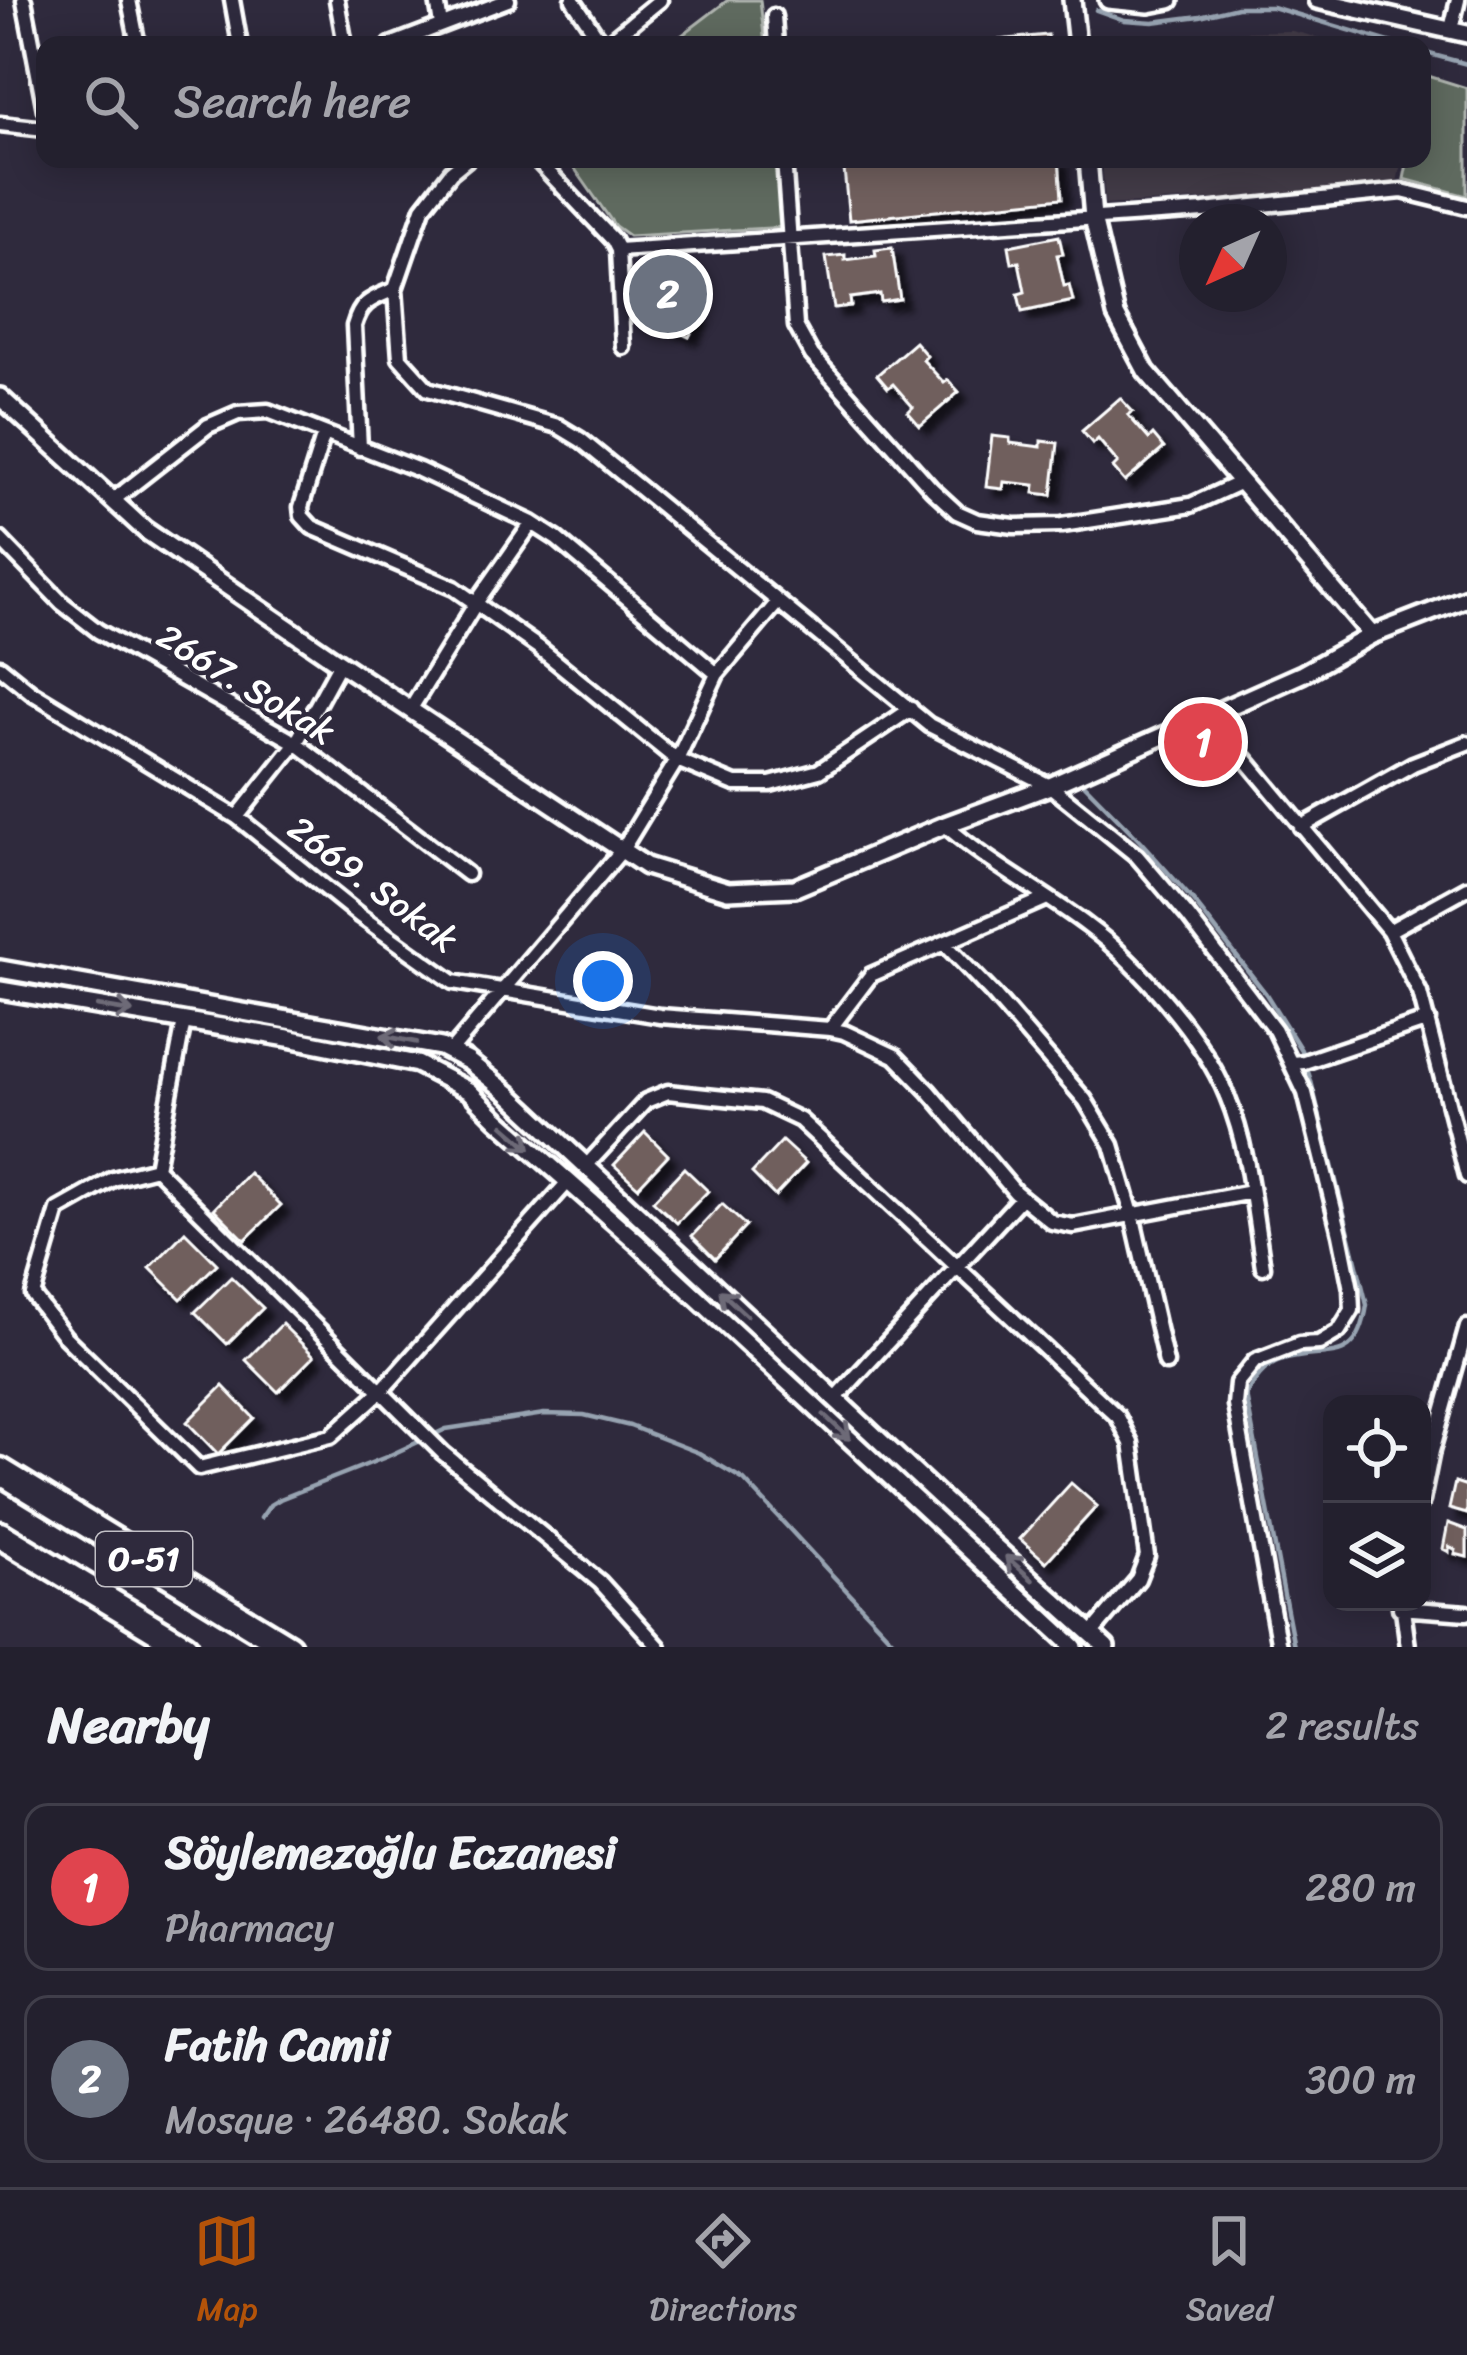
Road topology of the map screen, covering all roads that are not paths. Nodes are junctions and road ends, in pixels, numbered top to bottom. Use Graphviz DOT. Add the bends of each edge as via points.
graph roads {
  1 [pos="25,0"];
  2 [pos="129,0"];
  3 [pos="232,0"];
  4 [pos="337,0"];
  5 [pos="437,0"];
  6 [pos="508,0"];
  7 [pos="573,0"];
  8 [pos="660,0"];
  9 [pos="1072,0"];
  10 [pos="1108,0"];
  11 [pos="1170,0"];
  12 [pos="1317,0"];
  13 [pos="1458,0"];
  14 [pos="774,16"];
  15 [pos="442,26"];
  16 [pos="1459,32"];
  17 [pos="136,36"];
  18 [pos="238,36"];
  19 [pos="343,36"];
  20 [pos="415,36"];
  21 [pos="598,36"];
  22 [pos="615,36"];
  23 [pos="775,36"];
  24 [pos="1076,36"];
  25 [pos="36,60"];
  26 [pos="0,124"];
  27 [pos="36,128"];
  28 [pos="456,168"];
  29 [pos="545,168"];
  30 [pos="785,168"];
  31 [pos="1089,168"];
  32 [pos="1467,207"];
  33 [pos="1093,218"];
  34 [pos="789,238"];
  35 [pos="619,250"];
  36 [pos="394,290"];
  37 [pos="623,346"];
  38 [pos="0,397"];
  39 [pos="324,434"];
  40 [pos="360,448"];
  41 [pos="1241,482"];
  42 [pos="112,501"];
  43 [pos="532,524"];
  44 [pos="0,539"];
  45 [pos="778,602"];
  46 [pos="1466,602"];
  47 [pos="476,603"];
  48 [pos="1372,635"];
  49 [pos="340,663"];
  50 [pos="0,668"];
  51 [pos="717,674"];
  52 [pos="410,710"];
  53 [pos="911,710"];
  54 [pos="1208,714"];
  55 [pos="1467,742"];
  56 [pos="296,743"];
  57 [pos="677,760"];
  58 [pos="1050,786"];
  59 [pos="237,817"];
  60 [pos="945,825"];
  61 [pos="1301,827"];
  62 [pos="622,850"];
  63 [pos="467,874"];
  64 [pos="1467,888"];
  65 [pos="1045,899"];
  66 [pos="1389,931"];
  67 [pos="945,944"];
  68 [pos="0,969"];
  69 [pos="0,990"];
  70 [pos="500,991"];
  71 [pos="1428,1020"];
  72 [pos="184,1021"];
  73 [pos="830,1029"];
  74 [pos="450,1052"];
  75 [pos="1292,1063"];
  76 [pos="1462,1135"];
  77 [pos="586,1166"];
  78 [pos="156,1168"];
  79 [pos="1467,1176"];
  80 [pos="568,1182"];
  81 [pos="1251,1192"];
  82 [pos="1021,1198"];
  83 [pos="1132,1214"];
  84 [pos="958,1266"];
  85 [pos="1263,1267"];
  86 [pos="1467,1327"];
  87 [pos="1166,1363"];
  88 [pos="382,1390"];
  89 [pos="835,1399"];
  90 [pos="1431,1456"];
  91 [pos="0,1472"];
  92 [pos="0,1535"];
  93 [pos="1431,1609"];
  94 [pos="1402,1611"];
  95 [pos="1467,1613"];
  96 [pos="1091,1634"];
  97 [pos="185,1647"];
  98 [pos="287,1647"];
  99 [pos="658,1647"];
  100 [pos="1074,1647"];
  101 [pos="1106,1647"];
  102 [pos="1279,1647"];
  103 [pos="1408,1647"];
  1 -- 25 [label="street"];
  2 -- 17 [label="street"];
  3 -- 18 [label="street"];
  4 -- 19 [label="street"];
  5 -- 15 [label="street"];
  6 -- 15 [label="street"];
  7 -- 21 [label="street"];
  8 -- 22 [label="street"];
  9 -- 24 [label="street"];
  10 -- 11 [label="street"];
  12 -- 16 [label="street"];
  13 -- 16 [label="street"];
  14 -- 23 [label="street"];
  15 -- 20 [label="street"];
  26 -- 27 [label="street"];
  28 -- 36 [label="street" via="423,208"];
  29 -- 35 [label="street"];
  30 -- 34 [label="street"];
  31 -- 33 [label="street"];
  32 -- 33 [label="street" via="1402,191"];
  33 -- 34 [label="street"];
  33 -- 41 [label="street" via="1116,315 1146,371"];
  34 -- 35 [label="street"];
  34 -- 41 [label="street" via="796,326 812,355 957,512 1014,526 1062,525 1191,505"];
  35 -- 37 [label="street"];
  36 -- 40 [label="street" via="370,300 354,326"];
  36 -- 45 [label="street" via="400,358 428,389 558,426"];
  38 -- 42 [label="street"];
  39 -- 40 [label="street"];
  39 -- 42 [label="street" via="268,411 238,413 208,426"];
  39 -- 47 [label="street" via="301,507 312,527"];
  40 -- 43 [label="street"];
  41 -- 48 [label="street"];
  42 -- 49 [label="street"];
  43 -- 47 [label="street"];
  43 -- 51 [label="street"];
  44 -- 56 [label="street, 2667. Sokak" via="98,631"];
  45 -- 51 [label="street"];
  45 -- 53 [label="street"];
  46 -- 48 [label="street"];
  47 -- 52 [label="street"];
  47 -- 57 [label="street"];
  48 -- 54 [label="street"];
  49 -- 52 [label="street"];
  49 -- 56 [label="street"];
  50 -- 59 [label="street, 2669. Sokak"];
  51 -- 57 [label="street"];
  52 -- 62 [label="street"];
  53 -- 57 [label="street" via="819,771 770,784 735,784"];
  53 -- 58 [label="street"];
  54 -- 58 [label="street"];
  54 -- 61 [label="street"];
  55 -- 61 [label="street"];
  56 -- 59 [label="street"];
  56 -- 63 [label="street, 2667. Sokak"];
  57 -- 62 [label="street"];
  58 -- 60 [label="street"];
  58 -- 75 [label="street" via="1137,856 1252,997"];
  59 -- 70 [label="street, 2669. Sokak" via="453,982"];
  60 -- 62 [label="street" via="795,888 728,891 646,866"];
  60 -- 65 [label="street"];
  61 -- 66 [label="street"];
  62 -- 70 [label="street"];
  64 -- 66 [label="street"];
  65 -- 67 [label="street"];
  65 -- 81 [label="street" via="1123,956 1202,1049 1228,1097"];
  66 -- 71 [label="street"];
  67 -- 73 [label="street" via="872,975"];
  67 -- 83 [label="street" via="1084,1100 1112,1145"];
  74 -- 68 [label="street, one-way"];
  69 -- 72 [label="street, one-way"];
  70 -- 73 [label="street, 2669. Sokak" via="660,1016"];
  70 -- 74 [label="street"];
  71 -- 75 [label="street"];
  71 -- 76 [label="street"];
  72 -- 78 [label="street"];
  72 -- 80 [label="street, one-way" via="417,1064 469,1091"];
  73 -- 82 [label="street, 2669. Sokak" via="895,1056"];
  74 -- 77 [label="street"];
  75 -- 102 [label="street" via="1340,1234 1352,1310 1319,1343 1255,1360 1237,1383"];
  76 -- 79 [label="street"];
  77 -- 84 [label="street" via="646,1101 668,1092 762,1102 800,1120"];
  89 -- 77 [label="street, one-way"];
  78 -- 88 [label="street"];
  78 -- 88 [label="street" via="113,1179 58,1210 33,1294 98,1370 199,1468 331,1436"];
  80 -- 88 [label="street"];
  80 -- 100 [label="street, one-way"];
  81 -- 83 [label="street, 2669. Sokak"];
  81 -- 85 [label="street"];
  82 -- 83 [label="street, 2669. Sokak" via="1052,1222 1073,1226"];
  82 -- 84 [label="street"];
  83 -- 87 [label="street"];
  84 -- 89 [label="street"];
  84 -- 96 [label="street" via="1118,1417 1131,1443 1147,1556 1138,1579"];
  86 -- 90 [label="street"];
  88 -- 99 [label="street" via="600,1582"];
  96 -- 89 [label="street, one-way"];
  91 -- 98 [label="highway, O-51"];
  92 -- 97 [label="highway, O-51"];
  93 -- 95 [label="street"];
  94 -- 103 [label="street"];
  96 -- 101 [label="street"];
}
